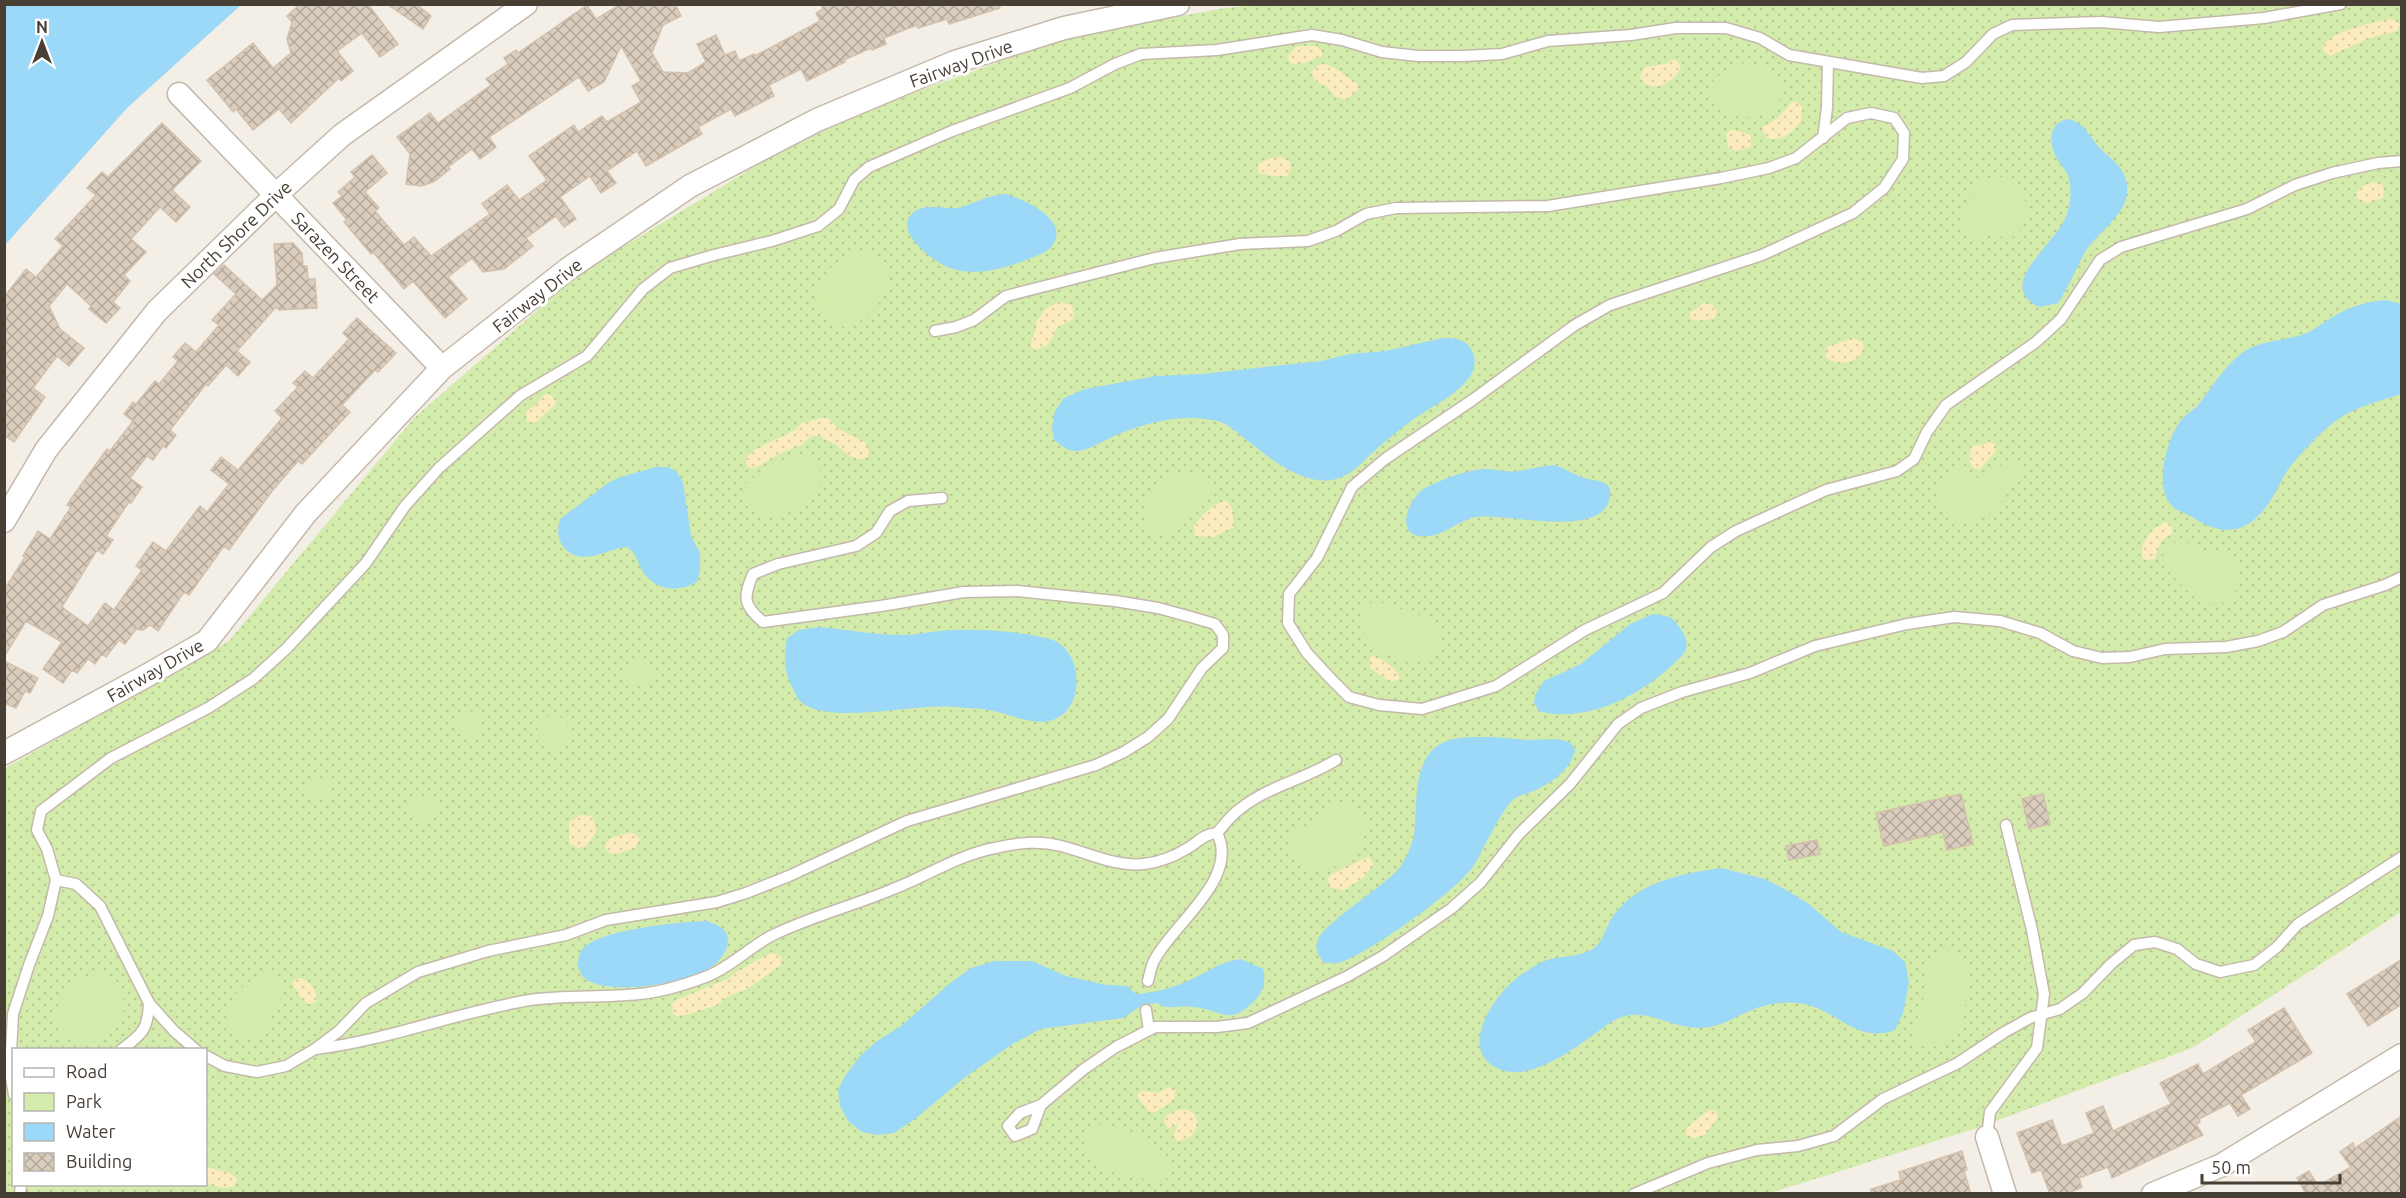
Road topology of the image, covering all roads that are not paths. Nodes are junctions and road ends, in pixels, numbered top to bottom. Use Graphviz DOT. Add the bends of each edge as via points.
graph roads {
  1 [pos="526,4"];
  2 [pos="1178,4"];
  3 [pos="2341,4"];
  4 [pos="1828,62"];
  5 [pos="179,94"];
  6 [pos="1823,138"];
  7 [pos="2402,161"];
  8 [pos="277,194"];
  9 [pos="935,331"];
  10 [pos="442,368"];
  11 [pos="942,498"];
  12 [pos="4,521"];
  13 [pos="2402,577"];
  14 [pos="4,753"];
  15 [pos="1336,760"];
  16 [pos="2006,825"];
  17 [pos="1217,833"];
  18 [pos="2402,857"];
  19 [pos="56,880"];
  20 [pos="1148,981"];
  21 [pos="149,1004"];
  22 [pos="1146,1010"];
  23 [pos="2042,1016"];
  24 [pos="1149,1030"];
  25 [pos="13,1048"];
  26 [pos="124,1048"];
  27 [pos="194,1048"];
  28 [pos="315,1049"];
  29 [pos="2402,1056"];
  30 [pos="207,1057"];
  31 [pos="207,1064"];
  32 [pos="219,1064"];
  33 [pos="1041,1105"];
  34 [pos="1987,1137"];
  35 [pos="1634,1194"];
  36 [pos="2006,1194"];
  37 [pos="2153,1194"];
  1 -- 8 [label="street, North Shore Drive" via="342,135"];
  2 -- 10 [label="street, Fairway Drive" via="1064,28 955,62 817,120 690,186 568,269"];
  3 -- 4 [label="lane" via="2274,16 2159,27 2101,22 2012,25 1993,34 1966,62 1944,76 1922,78"];
  4 -- 6 [label="lane"];
  4 -- 19 [label="lane" via="1789,55 1760,38 1726,28 1676,28 1548,41 1502,54 1464,56 1382,52 1312,35 1217,50 1141,54 1070,88 952,131 869,167 854,180 839,209 818,226 670,268 643,289 587,356 521,395 439,468 405,506 366,563 261,672 208,708 111,758 41,811 37,830"];
  5 -- 8 [label="street, Sarazen Street"];
  6 -- 7 [label="lane" via="1847,118 1871,113 1894,118 1905,133 1903,159 1884,188 1853,213 1815,233 1762,255 1610,305 1575,324 1385,459 1352,487 1317,558 1289,594 1288,623 1307,653 1349,696 1379,705 1422,709 1496,686 1585,630 1663,593 1711,547 1736,531 1826,490 1897,471 1914,459 1926,432 1946,405 2036,342 2061,319 2100,260 2121,247 2247,209 2332,173"];
  6 -- 9 [label="lane" via="1796,158 1769,168 1688,184 1548,207 1396,208 1366,214 1308,241 1240,244 1155,258 1006,296 974,320"];
  8 -- 10 [label="street, Sarazen Street"];
  8 -- 12 [label="street, North Shore Drive" via="157,311 46,450"];
  10 -- 14 [label="street, Fairway Drive" via="306,513 207,640"];
  11 -- 28 [label="lane" via="908,501 890,511 876,534 856,546 778,564 753,574 745,593 750,611 764,622 963,592 1017,591 1115,601 1191,617 1215,624 1223,635 1223,648 1202,668 1168,719 1148,737 1096,765 907,821 799,872 717,902 606,920 557,938 488,951 418,972 366,1004"];
  13 -- 24 [label="lane" via="2323,605 2283,632 2226,647 2165,649 2102,658 2073,651 2040,633 2000,621 1954,617 1815,646 1750,673 1682,692 1641,708 1618,724 1570,784 1519,834 1481,882 1452,908 1383,956 1248,1023"];
  15 -- 17 [label="lane" via="1240,809"];
  16 -- 23 [label="lane" via="2032,930 2044,994"];
  17 -- 20 [label="lane" via="1222,843 1220,866 1208,892 1154,960"];
  17 -- 28 [label="lane" via="1207,834 1168,859 1144,864 1120,864 1059,846 1028,842 992,848 957,859 881,895 804,920 770,936 711,975 677,986 642,994 529,1000 382,1037"];
  18 -- 23 [label="lane" via="2298,924 2254,965 2220,972 2155,942 2134,945 2083,993"];
  19 -- 21 [label="lane" via="76,885 100,906"];
  19 -- 25 [label="lane" via="48,916 14,1014"];
  21 -- 26 [label="lane" via="148,1023"];
  21 -- 27 [label="lane"];
  22 -- 24 [label="lane"];
  23 -- 34 [label="lane" via="2037,1048 1990,1112"];
  23 -- 35 [label="lane" via="2030,1018 1958,1063 1883,1099 1834,1136 1708,1163"];
  24 -- 33 [label="lane" via="1084,1069"];
  28 -- 32 [label="lane" via="286,1066 257,1072"];
  29 -- 37 [label="street" via="2222,1165"];
  30 -- 32 [label="lane"];
  31 -- 32 [label="lane"];
  34 -- 36 [label="street"];
}
